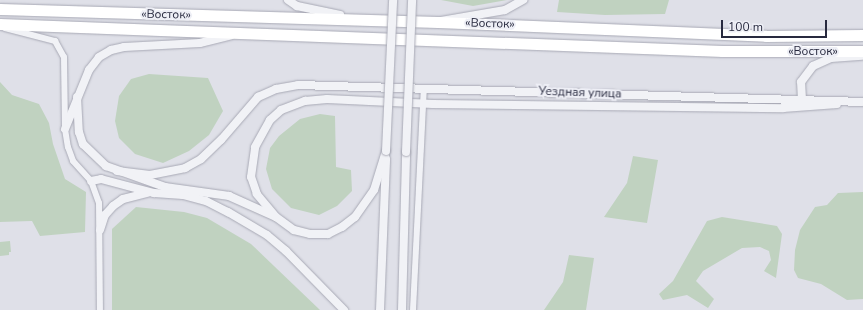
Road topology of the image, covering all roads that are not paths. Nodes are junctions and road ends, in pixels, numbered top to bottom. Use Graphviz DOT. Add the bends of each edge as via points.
graph roads {
  1 [pos="288,0"];
  2 [pos="393,0"];
  3 [pos="412,0"];
  4 [pos="522,0"];
  5 [pos="0,10"];
  6 [pos="360,20"];
  7 [pos="438,22"];
  8 [pos="0,25"];
  9 [pos="236,34"];
  10 [pos="863,35"];
  11 [pos="863,51"];
  12 [pos="863,56"];
  13 [pos="424,88"];
  14 [pos="77,97"];
  15 [pos="863,102"];
  16 [pos="424,103"];
  17 [pos="802,103"];
  18 [pos="65,129"];
  19 [pos="386,151"];
  20 [pos="117,170"];
  21 [pos="91,181"];
  22 [pos="181,190"];
  23 [pos="154,193"];
  24 [pos="276,217"];
  25 [pos="100,230"];
  26 [pos="100,310"];
  27 [pos="344,310"];
  28 [pos="380,310"];
  29 [pos="402,310"];
  30 [pos="413,310"];
  1 -- 6 [label="street" via="296,6"];
  2 -- 19 [label="street, bridge"];
  3 -- 29 [label="street, bridge"];
  4 -- 7 [label="street" via="505,10 448,18"];
  5 -- 6 [label="highway, «Восток»"];
  6 -- 7 [label="highway, «Восток»"];
  7 -- 10 [label="highway, «Восток»" via="766,36"];
  8 -- 9 [label="highway, «Восток»"];
  8 -- 18 [label="street" via="24,34 49,38 59,44 66,72"];
  9 -- 11 [label="highway, «Восток»" via="714,50"];
  9 -- 14 [label="street" via="200,43 111,50 99,58 89,70"];
  12 -- 17 [label="street" via="831,58 813,66 802,82"];
  13 -- 16 [label="street"];
  13 -- 17 [label="street, Уездная улица"];
  13 -- 20 [label="street, Уездная улица" via="298,85 276,89 258,97 202,159 185,168 150,175"];
  14 -- 18 [label="street"];
  14 -- 20 [label="street" via="79,132 84,144 106,166"];
  15 -- 17 [label="street, Уездная улица"];
  16 -- 17 [label="street, Уездная улица"];
  16 -- 24 [label="street, Уездная улица" via="327,99 305,101 281,110 261,132 251,160 251,177 257,194"];
  16 -- 30 [label="street"];
  18 -- 21 [label="street" via="73,162"];
  19 -- 24 [label="street" via="374,190 366,203 342,227 328,234 310,234 294,230"];
  19 -- 28 [label="street"];
  20 -- 22 [label="street" via="151,183"];
  21 -- 23 [label="street" via="101,179"];
  21 -- 25 [label="street" via="99,203"];
  22 -- 23 [label="street"];
  22 -- 24 [label="street" via="229,196"];
  23 -- 25 [label="street" via="122,199 106,214"];
  23 -- 27 [label="street" via="184,195 206,201 248,222 292,256"];
  25 -- 26 [label="street"];
}
